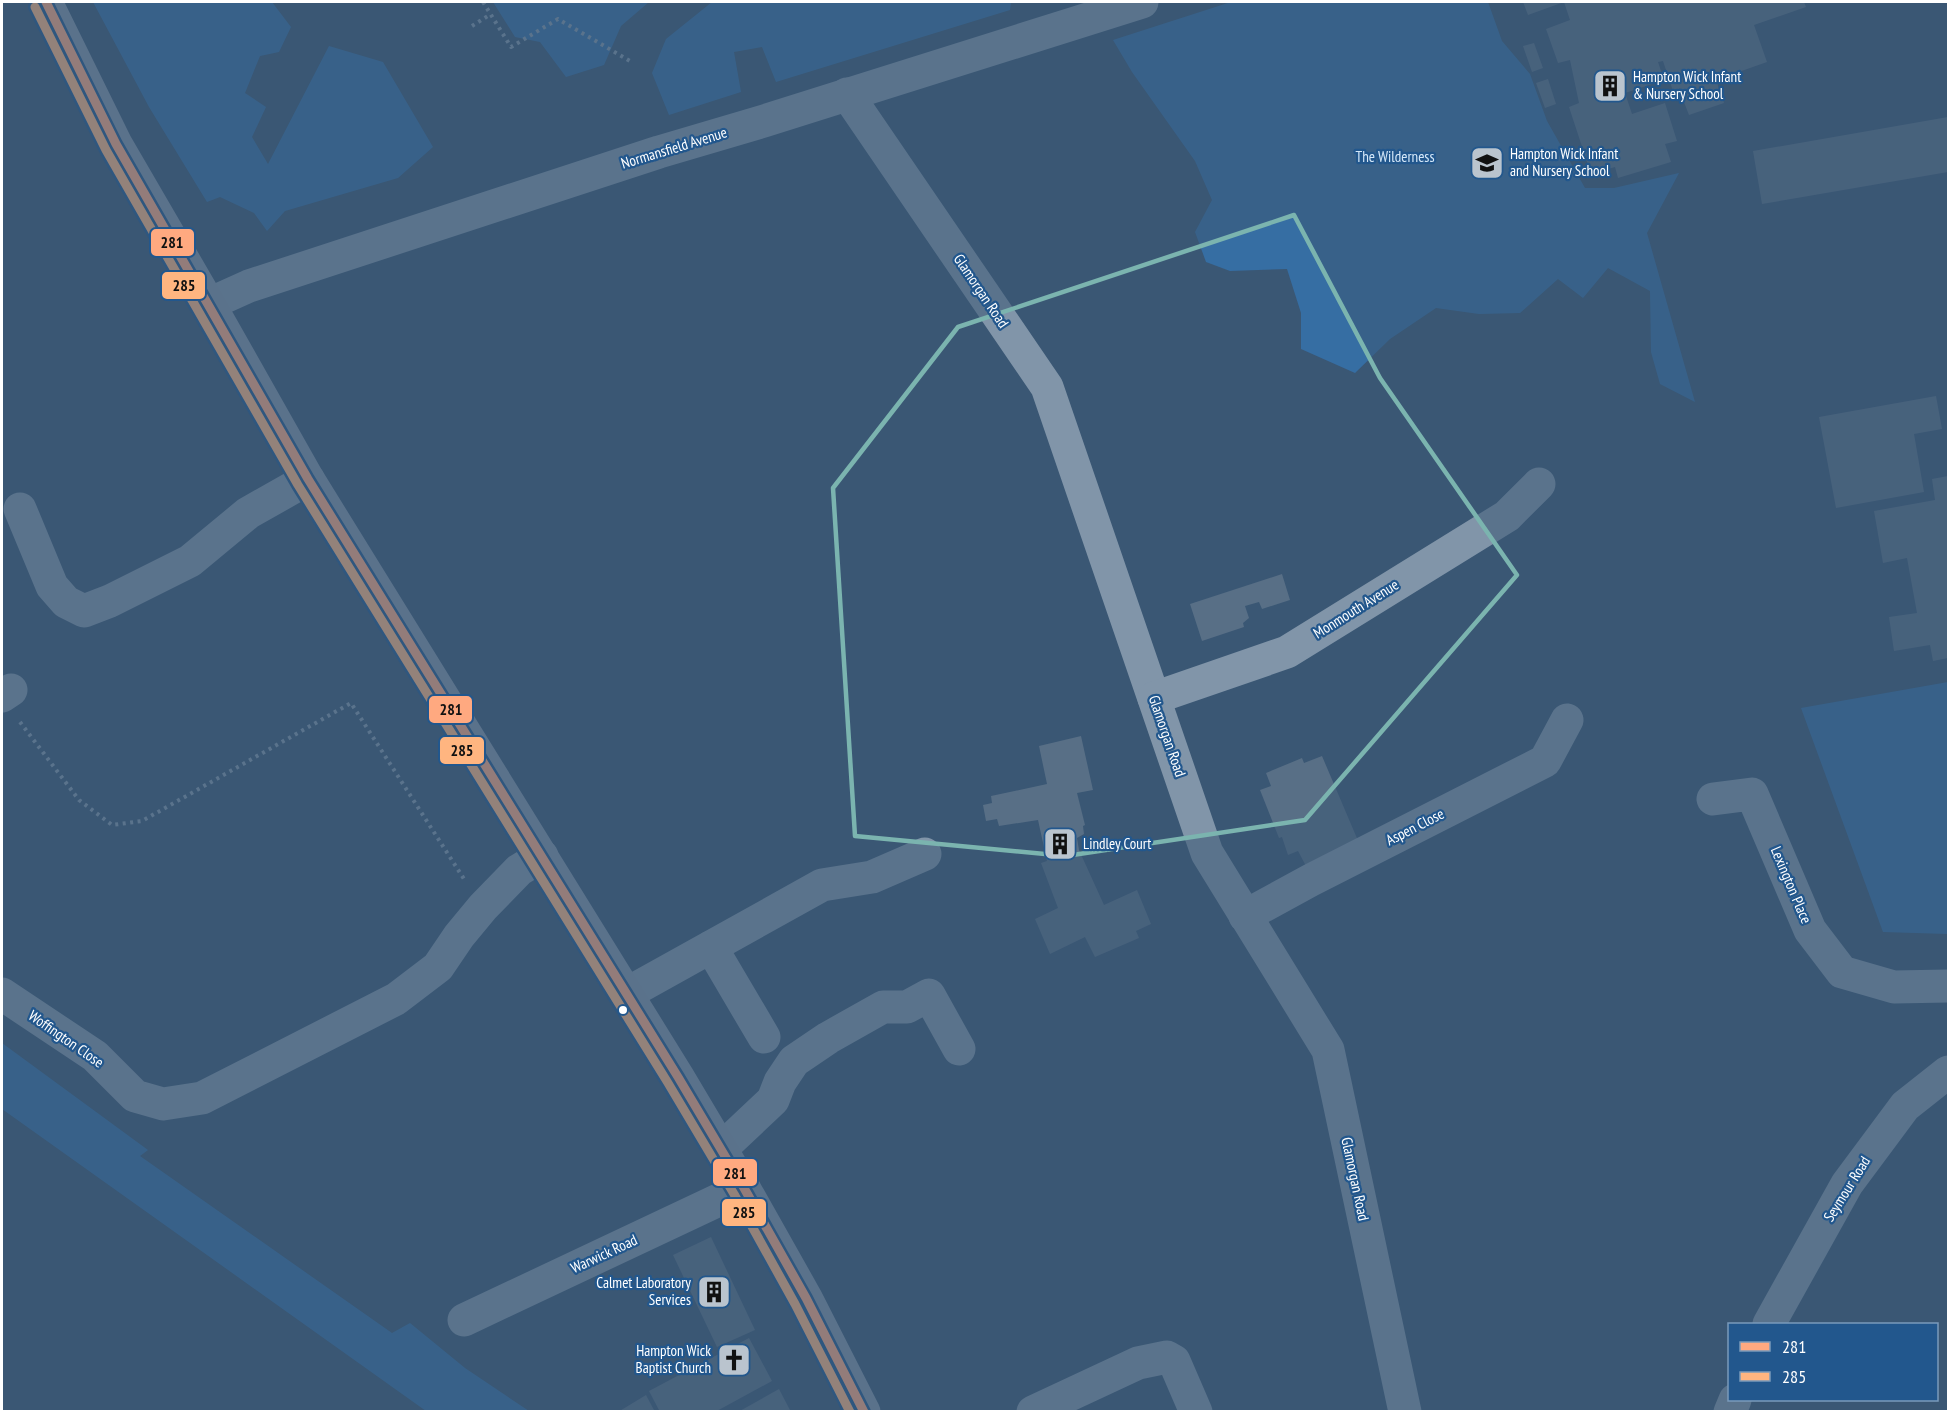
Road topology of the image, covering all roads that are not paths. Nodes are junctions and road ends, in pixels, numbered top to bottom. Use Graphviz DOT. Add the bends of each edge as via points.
graph roads {
  1 [pos="46,2"];
  2 [pos="1142,2"];
  3 [pos="1053,15"];
  4 [pos="847,93"];
  5 [pos="209,304"];
  6 [pos="308,479"];
  7 [pos="1539,484"];
  8 [pos="20,508"];
  9 [pos="1154,698"];
  10 [pos="1566,720"];
  11 [pos="1713,799"];
  12 [pos="926,854"];
  13 [pos="542,856"];
  14 [pos="1245,916"];
  15 [pos="711,947"];
  16 [pos="1948,986"];
  17 [pos="628,993"];
  18 [pos="2,994"];
  19 [pos="764,1037"];
  20 [pos="959,1049"];
  21 [pos="1948,1072"];
  22 [pos="721,1149"];
  23 [pos="744,1188"];
  24 [pos="464,1320"];
  25 [pos="1770,1323"];
  26 [pos="864,1412"];
  27 [pos="1033,1412"];
  28 [pos="1196,1412"];
  29 [pos="1405,1412"];
  1 -- 5 [label="main road" via="116,144"];
  2 -- 3 [label="street, Normansfield Avenue"];
  3 -- 4 [label="street, Normansfield Avenue"];
  4 -- 5 [label="street, Normansfield Avenue" via="267,280"];
  4 -- 9 [label="street, Glamorgan Road" via="1047,387"];
  5 -- 6 [label="main road"];
  6 -- 8 [label="street" via="248,513 190,561 84,611 66,602 52,586"];
  6 -- 13 [label="main road"];
  7 -- 9 [label="street, Monmouth Avenue" via="1507,516 1287,652"];
  9 -- 14 [label="street, Glamorgan Road" via="1207,853"];
  10 -- 14 [label="street, Aspen Close" via="1545,760"];
  11 -- 16 [label="street, Lexington Place" via="1752,794 1810,930 1842,972 1894,987"];
  12 -- 15 [label="street" via="872,877 822,885"];
  13 -- 17 [label="main road"];
  13 -- 18 [label="street, Woffington Close" via="519,870 483,907 438,967 396,999 202,1098 163,1104 135,1096 95,1056"];
  14 -- 29 [label="street, Glamorgan Road" via="1328,1050"];
  15 -- 17 [label="street"];
  15 -- 19 [label="street"];
  17 -- 22 [label="main road"];
  20 -- 22 [label="street" via="928,995 907,1007 883,1007 794,1061 773,1100"];
  21 -- 25 [label="street, Seymour Road" via="1905,1106 1847,1184"];
  22 -- 23 [label="main road"];
  23 -- 24 [label="street, Warwick Road"];
  23 -- 26 [label="main road" via="812,1308"];
  27 -- 28 [label="street" via="1138,1363 1167,1357 1174,1361"];
}
